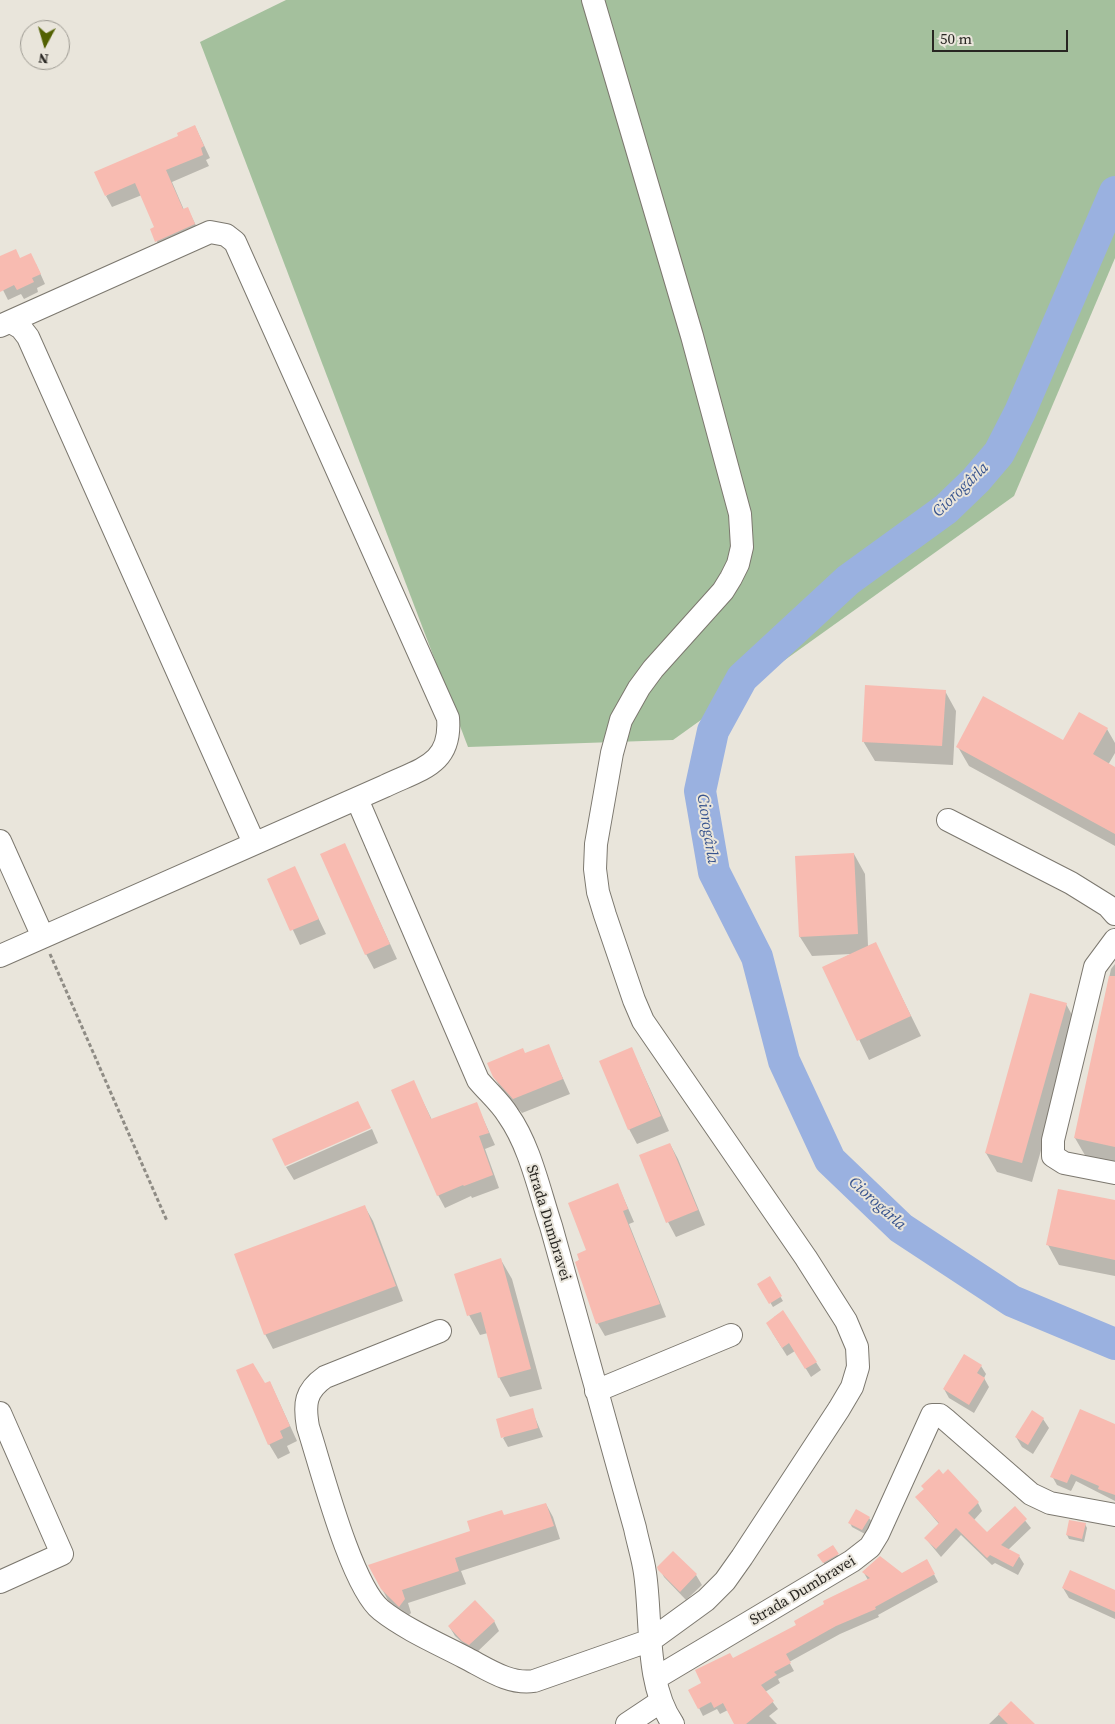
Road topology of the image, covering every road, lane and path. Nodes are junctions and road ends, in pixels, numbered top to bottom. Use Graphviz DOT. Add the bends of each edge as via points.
graph roads {
  1 [pos="593,0"];
  2 [pos="5,324"];
  3 [pos="357,799"];
  4 [pos="948,820"];
  5 [pos="0,841"];
  6 [pos="254,842"];
  7 [pos="1115,914"];
  8 [pos="43,937"];
  9 [pos="1115,940"];
  10 [pos="0,956"];
  11 [pos="1115,1173"];
  12 [pos="167,1221"];
  13 [pos="440,1331"];
  14 [pos="731,1335"];
  15 [pos="596,1391"];
  16 [pos="0,1413"];
  17 [pos="1115,1515"];
  18 [pos="0,1582"];
  19 [pos="651,1640"];
  20 [pos="656,1678"];
  21 [pos="660,1702"];
  22 [pos="627,1724"];
  23 [pos="673,1724"];
  1 -- 19 [label="street" via="694,344 743,532 738,564 723,591 653,669 622,720 612,753 596,844 598,892 643,1021 806,1258 846,1321 858,1356 853,1382 839,1409 725,1581 706,1600"];
  2 -- 3 [label="street" via="210,232 226,235 236,242 448,718 450,736 441,755 430,764"];
  2 -- 6 [label="street" via="21,328 28,337"];
  3 -- 6 [label="street"];
  3 -- 15 [label="street, Strada Dumbravei" via="478,1080 509,1115 522,1142 551,1226"];
  4 -- 7 [label="street" via="1071,883 1108,906"];
  5 -- 8 [label="street"];
  6 -- 8 [label="street"];
  8 -- 10 [label="street"];
  8 -- 12 [label="path"];
  9 -- 11 [label="street" via="1096,967 1053,1140 1053,1156 1064,1163"];
  13 -- 19 [label="street" via="324,1376 310,1389 306,1401 308,1427 347,1548 372,1601 381,1610 448,1648 521,1683"];
  14 -- 15 [label="street"];
  15 -- 19 [label="street, Strada Dumbravei" via="645,1572"];
  16 -- 18 [label="street" via="62,1554"];
  17 -- 20 [label="street, Strada Dumbravei" via="1050,1503 1031,1494 945,1419 935,1414 929,1418 878,1534 863,1554"];
  19 -- 20 [label="street, Strada Dumbravei"];
  20 -- 21 [label="street, Strada Dumbravei"];
  21 -- 22 [label="street"];
  21 -- 23 [label="street, Strada Dumbravei"];
}
